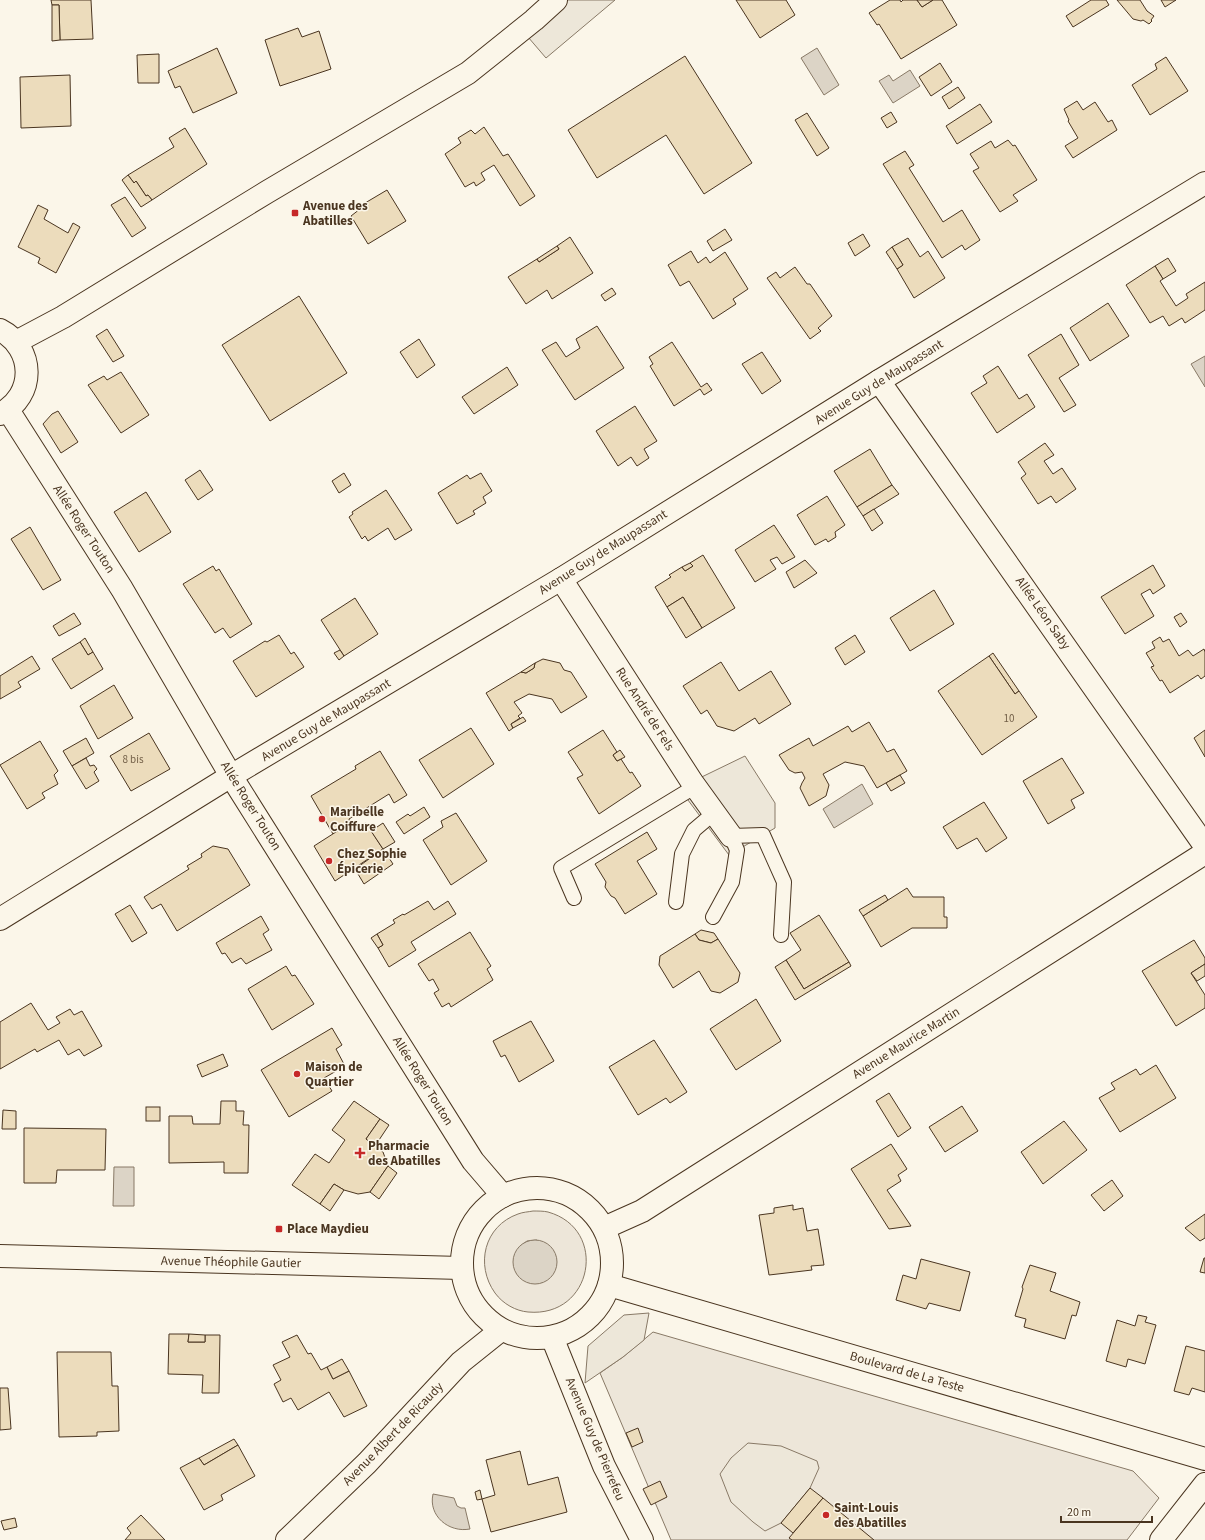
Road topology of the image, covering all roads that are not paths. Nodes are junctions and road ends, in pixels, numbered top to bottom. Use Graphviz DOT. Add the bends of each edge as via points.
graph roads {
  1 [pos="556,0"];
  2 [pos="1205,183"];
  3 [pos="8,336"];
  4 [pos="880,381"];
  5 [pos="4,412"];
  6 [pos="561,579"];
  7 [pos="231,776"];
  8 [pos="696,786"];
  9 [pos="714,813"];
  10 [pos="731,836"];
  11 [pos="1205,846"];
  12 [pos="1205,853"];
  13 [pos="574,898"];
  14 [pos="676,902"];
  15 [pos="713,917"];
  16 [pos="0,919"];
  17 [pos="781,935"];
  18 [pos="503,1196"];
  19 [pos="604,1228"];
  20 [pos="0,1256"];
  21 [pos="461,1268"];
  22 [pos="609,1285"];
  23 [pos="501,1330"];
  24 [pos="552,1337"];
  25 [pos="1205,1459"];
  26 [pos="1205,1484"];
  27 [pos="287,1540"];
  28 [pos="642,1540"];
  29 [pos="1161,1540"];
  1 -- 3 [label="street" via="468,73 260,196 63,318"];
  2 -- 4 [label="street, Avenue Guy de Maupassant"];
  3 -- 5 [label="street" via="25,358 27,374 21,394"];
  4 -- 6 [label="street, Avenue Guy de Maupassant"];
  4 -- 11 [label="street, Allée Léon Saby"];
  5 -- 7 [label="street, Allée Roger Touton" via="122,589"];
  6 -- 7 [label="street, Avenue Guy de Maupassant"];
  6 -- 8 [label="street, Rue André de Fels"];
  7 -- 16 [label="street, Avenue Guy de Maupassant"];
  7 -- 18 [label="street, Allée Roger Touton" via="473,1161"];
  8 -- 9 [label="street, Rue André de Fels"];
  8 -- 13 [label="lane" via="561,868"];
  9 -- 10 [label="street, Rue André de Fels"];
  9 -- 14 [label="lane" via="694,830 682,854"];
  10 -- 15 [label="lane" via="737,850 732,882"];
  10 -- 17 [label="lane" via="763,835 767,842 784,882"];
  12 -- 19 [label="street, Avenue Maurice Martin" via="642,1211"];
  18 -- 19 [label="street" via="530,1188 558,1190 591,1210"];
  18 -- 21 [label="street" via="485,1207 469,1229 463,1246"];
  19 -- 22 [label="street" via="611,1250"];
  20 -- 21 [label="street, Avenue Théophile Gautier"];
  21 -- 23 [label="street" via="466,1289 483,1317"];
  22 -- 24 [label="street" via="592,1315 574,1329"];
  22 -- 25 [label="street, Boulevard de La Teste"];
  23 -- 24 [label="street" via="530,1339"];
  23 -- 27 [label="street, Avenue Albert de Ricaudy" via="461,1362 367,1463"];
  24 -- 28 [label="street, Avenue Guy de Pierrefeu" via="604,1466"];
  26 -- 29 [label="street"];
}
